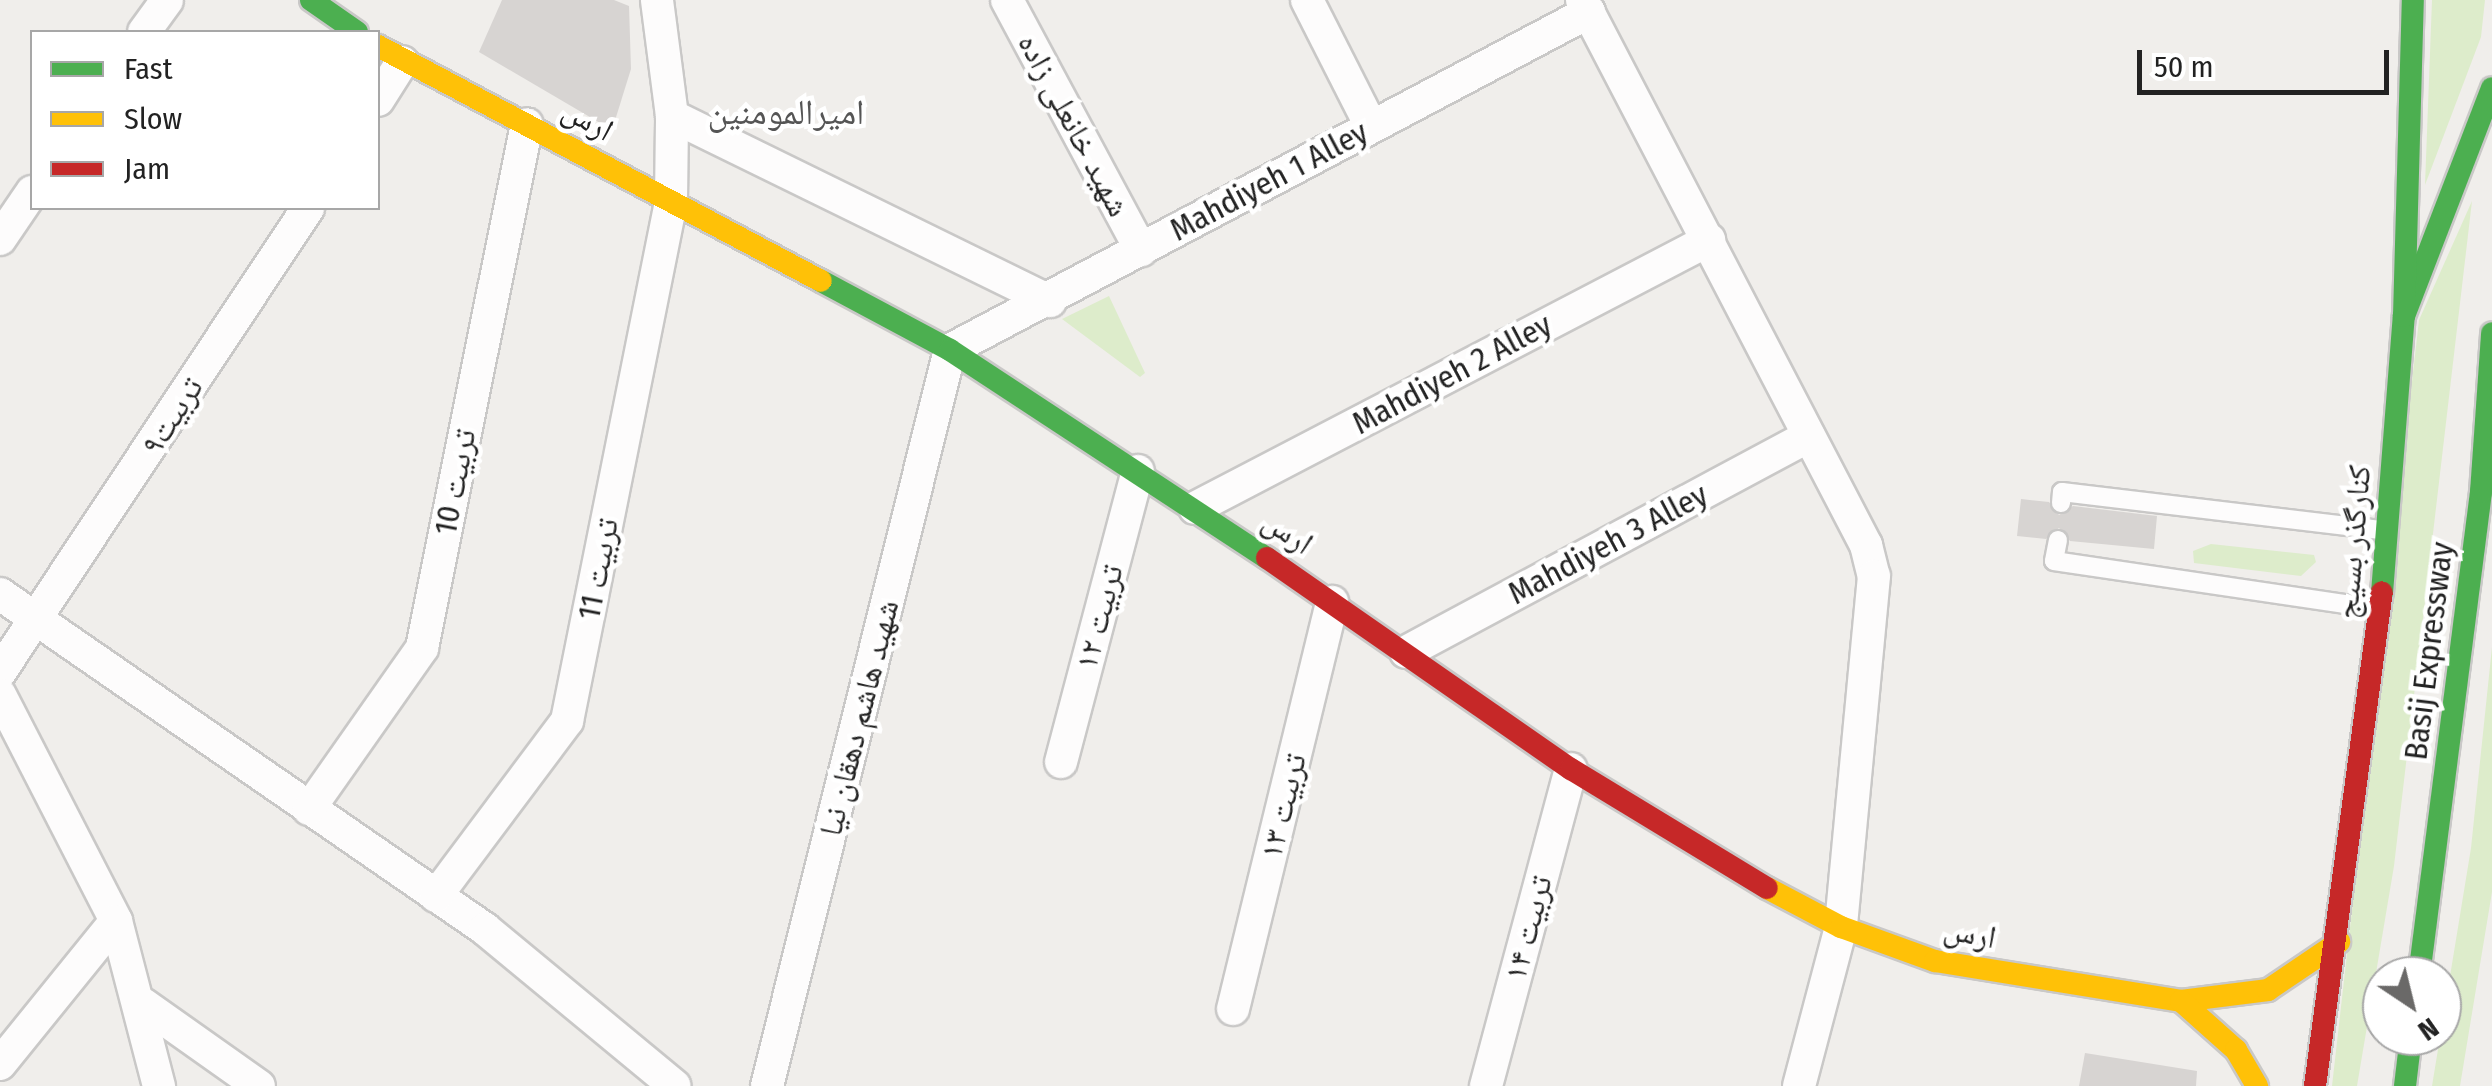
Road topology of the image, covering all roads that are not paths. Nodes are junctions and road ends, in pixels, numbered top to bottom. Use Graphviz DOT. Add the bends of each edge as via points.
graph roads {
  1 [pos="166,0"];
  2 [pos="311,0"];
  3 [pos="656,0"];
  4 [pos="1007,0"];
  5 [pos="1307,0"];
  6 [pos="2413,0"];
  7 [pos="1586,6"];
  8 [pos="352,18"];
  9 [pos="145,30"];
  10 [pos="390,54"];
  11 [pos="2492,88"];
  12 [pos="380,92"];
  13 [pos="672,116"];
  14 [pos="527,124"];
  15 [pos="1371,126"];
  16 [pos="30,195"];
  17 [pos="671,202"];
  18 [pos="307,210"];
  19 [pos="0,239"];
  20 [pos="1709,240"];
  21 [pos="1141,250"];
  22 [pos="1050,301"];
  23 [pos="2404,316"];
  24 [pos="2492,333"];
  25 [pos="950,350"];
  26 [pos="1809,436"];
  27 [pos="1138,472"];
  28 [pos="2062,503"];
  29 [pos="1195,508"];
  30 [pos="2387,532"];
  31 [pos="2058,540"];
  32 [pos="0,594"];
  33 [pos="1332,602"];
  34 [pos="2381,610"];
  35 [pos="37,624"];
  36 [pos="1406,652"];
  37 [pos="0,672"];
  38 [pos="0,695"];
  39 [pos="1062,762"];
  40 [pos="1570,769"];
  41 [pos="310,809"];
  42 [pos="436,896"];
  43 [pos="116,921"];
  44 [pos="1841,928"];
  45 [pos="2339,942"];
  46 [pos="2422,956"];
  47 [pos="2181,1001"];
  48 [pos="143,1004"];
  49 [pos="1234,1009"];
  50 [pos="2409,1056"];
  51 [pos="0,1064"];
  52 [pos="159,1086"];
  53 [pos="259,1086"];
  54 [pos="675,1086"];
  55 [pos="767,1086"];
  56 [pos="1486,1086"];
  57 [pos="1799,1086"];
  58 [pos="2257,1086"];
  59 [pos="2315,1086"];
  60 [pos="2405,1086"];
  1 -- 9 [label="street"];
  2 -- 8 [label="main road"];
  3 -- 13 [label="street, تربیت 11"];
  4 -- 21 [label="street, شهید خانعلی زاده"];
  5 -- 15 [label="street"];
  6 -- 23 [label="main road, کنارگذر بسیج"];
  7 -- 15 [label="street, Mahdiyeh 1 Alley"];
  7 -- 20 [label="street"];
  10 -- 12 [label="street"];
  10 -- 14 [label="main road, ارس"];
  11 -- 23 [label="main road"];
  13 -- 17 [label="street, تربیت 11"];
  13 -- 22 [label="street"];
  14 -- 17 [label="main road, ارس"];
  14 -- 41 [label="street, تربیت 10" via="422,648"];
  15 -- 21 [label="street, Mahdiyeh 1 Alley"];
  16 -- 19 [label="street"];
  17 -- 25 [label="main road, ارس"];
  17 -- 42 [label="street, تربیت 11" via="567,722"];
  18 -- 35 [label="street, تربیت۹"];
  20 -- 26 [label="street"];
  20 -- 29 [label="street, Mahdiyeh 2 Alley"];
  21 -- 22 [label="street, Mahdiyeh 1 Alley"];
  22 -- 25 [label="street, Mahdiyeh 1 Alley"];
  23 -- 30 [label="main road, کنارگذر بسیج"];
  24 -- 46 [label="main road, Basij Expressway" via="2481,492"];
  25 -- 27 [label="main road, ارس"];
  25 -- 55 [label="street, شهید هاشم دهقان نیا"];
  26 -- 36 [label="street, Mahdiyeh 3 Alley"];
  26 -- 44 [label="street" via="1866,546 1874,576"];
  27 -- 29 [label="main road, ارس"];
  27 -- 39 [label="street, تربیت ۱۲"];
  28 -- 30 [label="lane" via="2062,492"];
  29 -- 33 [label="main road, ارس"];
  30 -- 34 [label="main road, کنارگذر بسیج"];
  31 -- 34 [label="lane" via="2054,560"];
  32 -- 35 [label="street"];
  33 -- 36 [label="main road, ارس"];
  33 -- 49 [label="street, تربیت ۱۳"];
  34 -- 45 [label="main road, کنارگذر بسیج"];
  35 -- 37 [label="street, تربیت۹"];
  35 -- 41 [label="street"];
  36 -- 40 [label="main road, ارس"];
  38 -- 43 [label="street"];
  40 -- 44 [label="main road, ارس"];
  40 -- 56 [label="street, تربیت ۱۴"];
  41 -- 42 [label="street"];
  42 -- 54 [label="street"];
  43 -- 48 [label="street"];
  43 -- 51 [label="street"];
  44 -- 47 [label="main road, ارس" via="1934,961"];
  44 -- 57 [label="street"];
  45 -- 47 [label="main road, ارس" via="2268,990"];
  45 -- 59 [label="main road, کنارگذر بسیج"];
  47 -- 58 [label="main road" via="2236,1050"];
  48 -- 52 [label="street"];
  48 -- 53 [label="street"];
  50 -- 60 [label="main road"];
}
